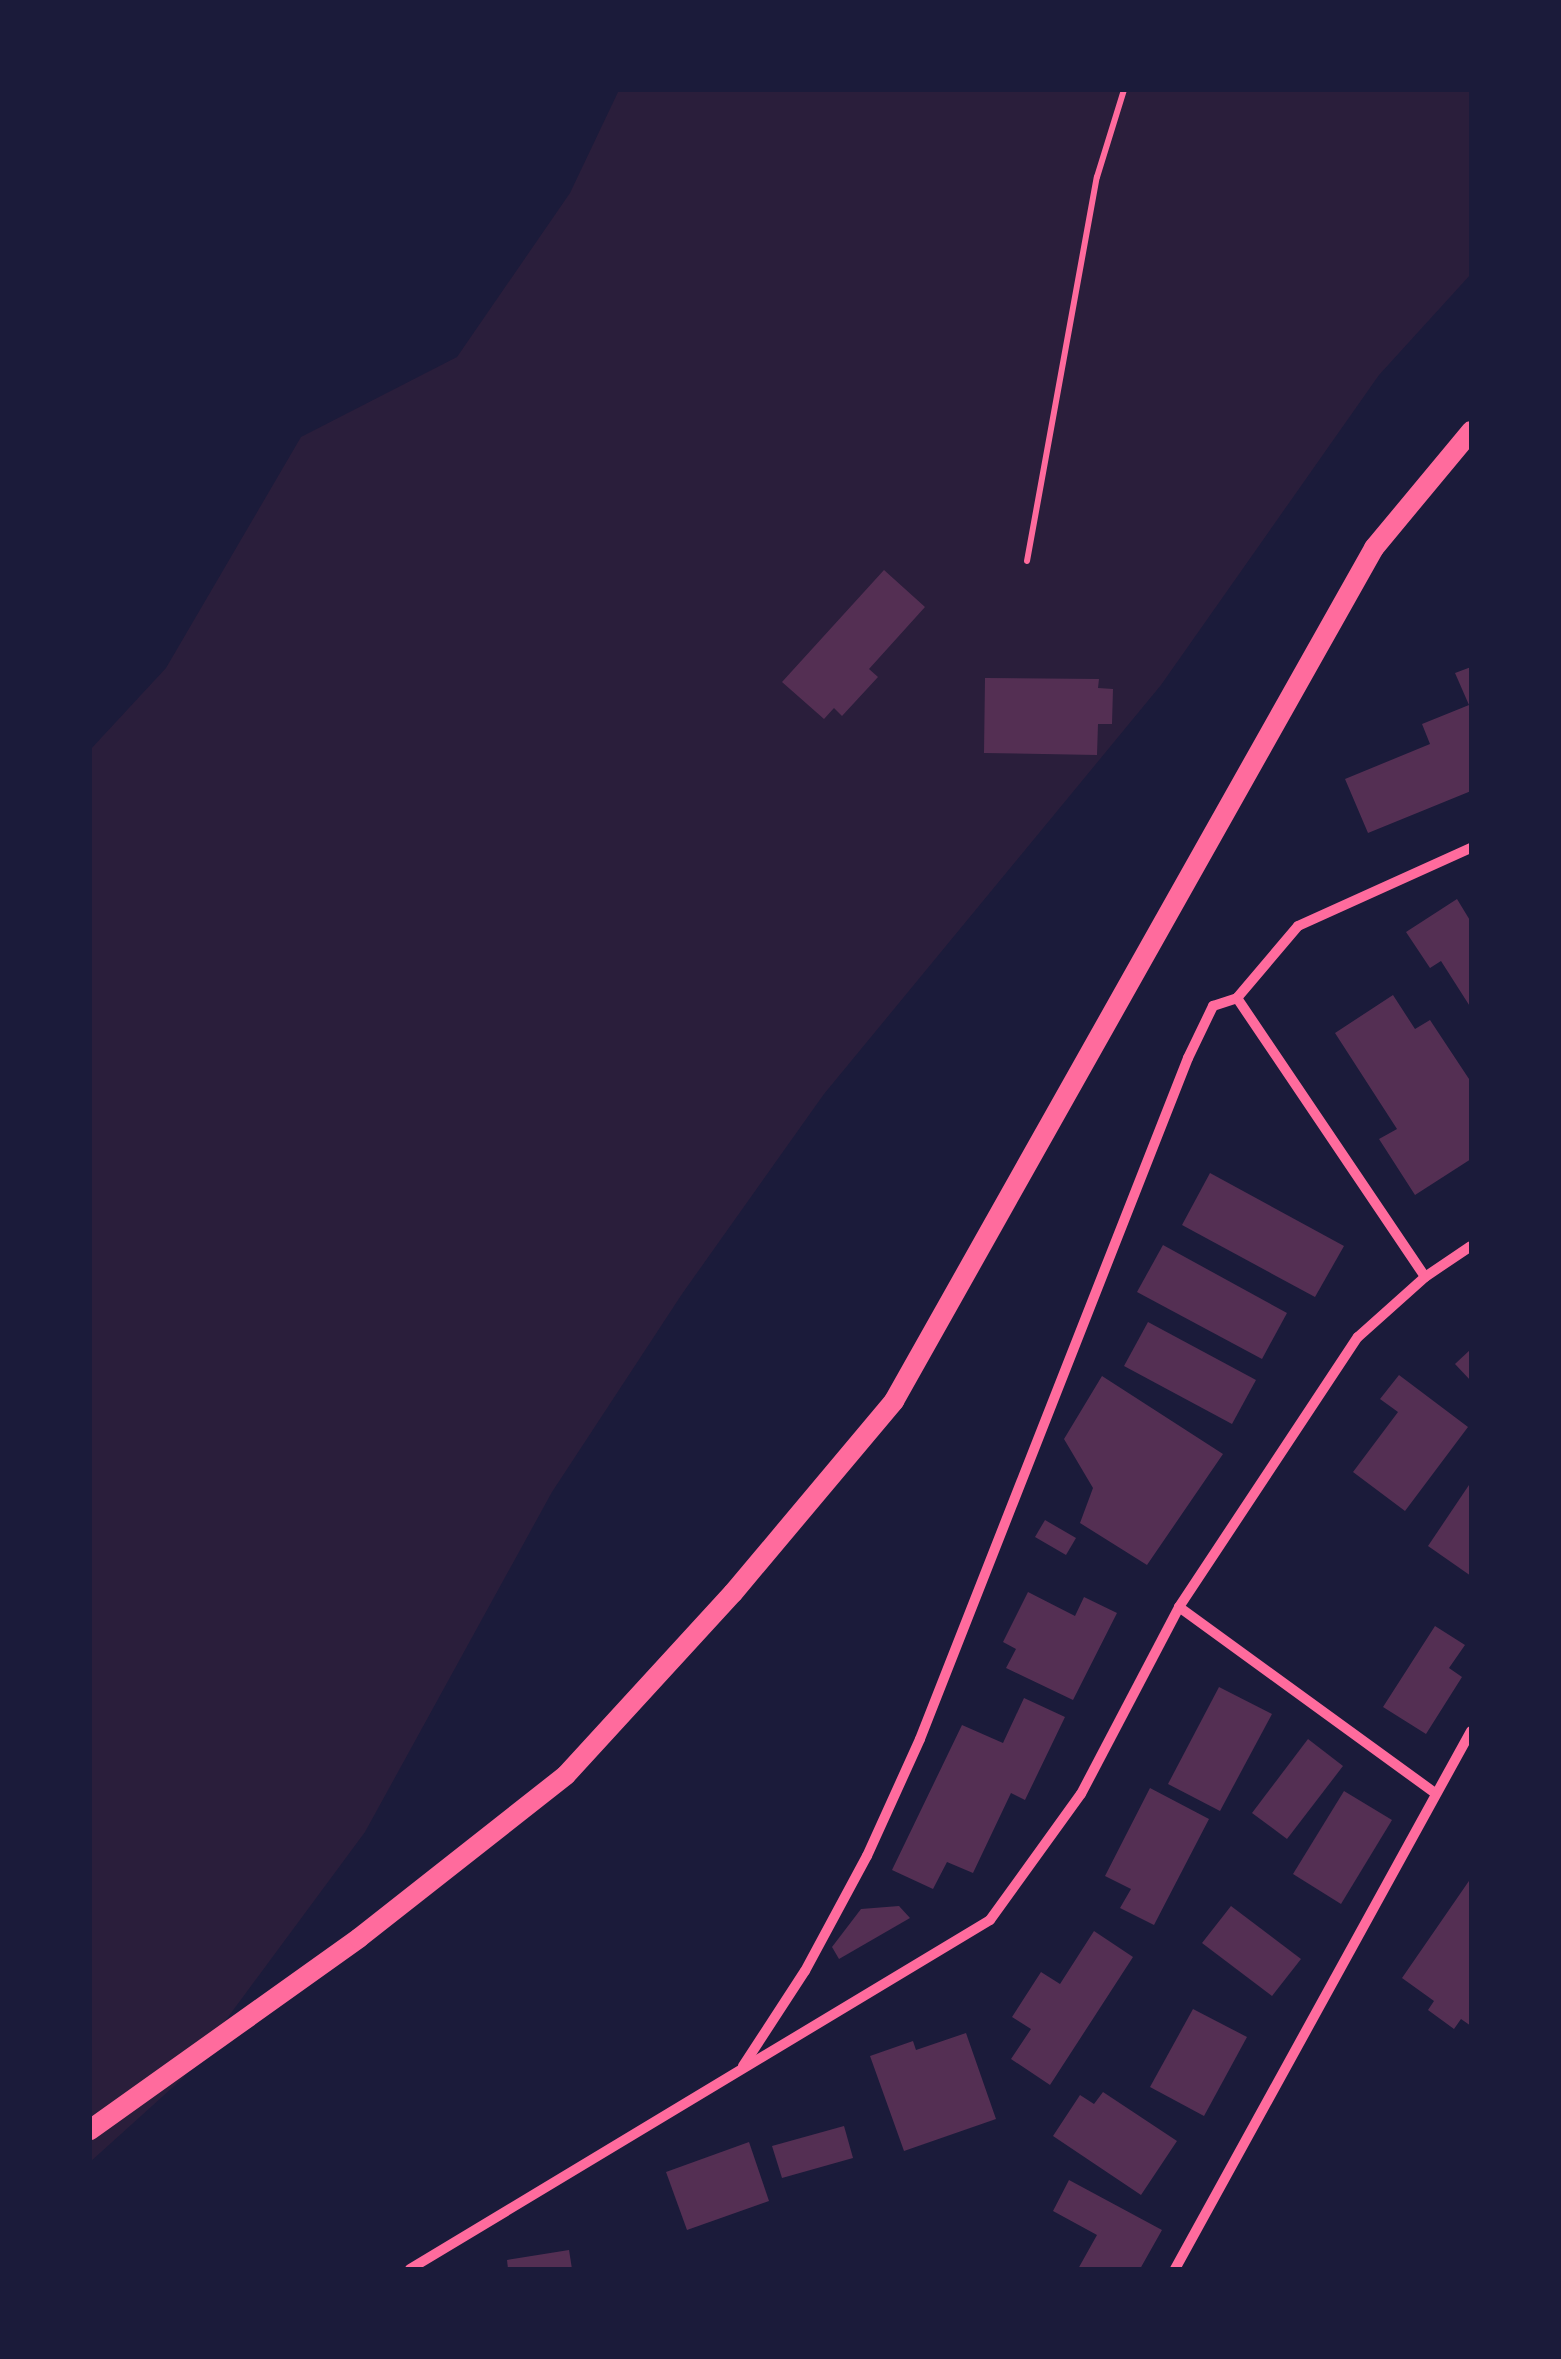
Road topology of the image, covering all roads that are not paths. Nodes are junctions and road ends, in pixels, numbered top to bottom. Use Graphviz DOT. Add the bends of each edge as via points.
graph roads {
  1 [pos="1471,431"];
  2 [pos="1471,848"];
  3 [pos="1237,998"];
  4 [pos="1471,1246"];
  5 [pos="1426,1277"];
  6 [pos="1180,1607"];
  7 [pos="1471,1730"];
  8 [pos="1436,1793"];
  9 [pos="740,2070"];
  10 [pos="90,2130"];
  11 [pos="410,2269"];
  12 [pos="1175,2269"];
  1 -- 10 [label="main road" via="1374,548 894,1401 734,1592 566,1774 359,1938"];
  2 -- 3 [label="street" via="1298,926"];
  3 -- 5 [label="street"];
  3 -- 9 [label="street" via="1213,1006 1188,1058 920,1739 874,1839 805,1971"];
  4 -- 5 [label="street"];
  5 -- 6 [label="street" via="1358,1337"];
  6 -- 8 [label="street"];
  6 -- 9 [label="street" via="1081,1794 990,1920"];
  7 -- 8 [label="street"];
  8 -- 12 [label="street"];
  9 -- 11 [label="street"];
}
